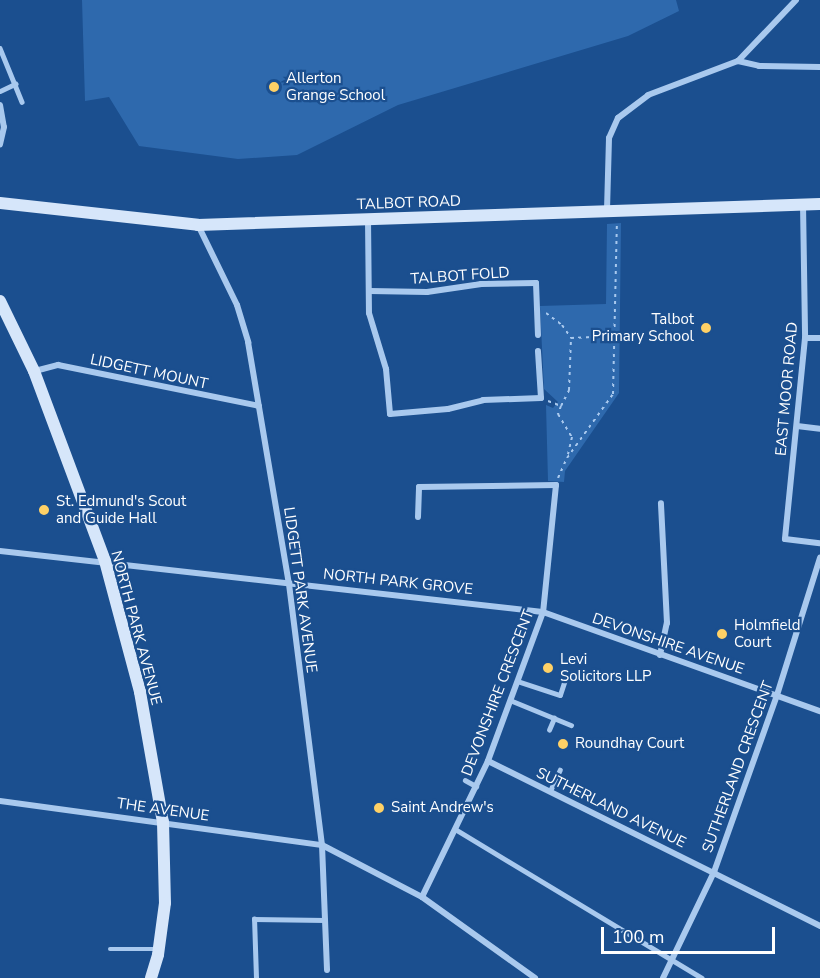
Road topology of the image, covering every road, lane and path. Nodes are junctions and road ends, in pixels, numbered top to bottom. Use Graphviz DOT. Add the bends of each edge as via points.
graph roads {
  1 [pos="796,0"];
  2 [pos="0,48"];
  3 [pos="738,61"];
  4 [pos="820,67"];
  5 [pos="15,84"];
  6 [pos="0,91"];
  7 [pos="22,102"];
  8 [pos="0,105"];
  9 [pos="0,145"];
  10 [pos="0,202"];
  11 [pos="803,204"];
  12 [pos="820,204"];
  13 [pos="612,210"];
  14 [pos="369,219"];
  15 [pos="198,225"];
  16 [pos="370,291"];
  17 [pos="0,301"];
  18 [pos="544,309"];
  19 [pos="538,335"];
  20 [pos="615,336"];
  21 [pos="571,338"];
  22 [pos="806,338"];
  23 [pos="820,338"];
  24 [pos="538,351"];
  25 [pos="34,371"];
  26 [pos="541,398"];
  27 [pos="259,406"];
  28 [pos="561,406"];
  29 [pos="796,426"];
  30 [pos="820,429"];
  31 [pos="567,458"];
  32 [pos="556,485"];
  33 [pos="661,503"];
  34 [pos="418,517"];
  35 [pos="820,543"];
  36 [pos="0,551"];
  37 [pos="820,558"];
  38 [pos="105,561"];
  39 [pos="288,584"];
  40 [pos="543,612"];
  41 [pos="660,655"];
  42 [pos="565,680"];
  43 [pos="517,681"];
  44 [pos="777,695"];
  45 [pos="510,700"];
  46 [pos="820,711"];
  47 [pos="554,718"];
  48 [pos="571,725"];
  49 [pos="549,730"];
  50 [pos="488,761"];
  51 [pos="560,770"];
  52 [pos="465,780"];
  53 [pos="476,786"];
  54 [pos="550,791"];
  55 [pos="0,801"];
  56 [pos="163,822"];
  57 [pos="455,829"];
  58 [pos="322,845"];
  59 [pos="714,872"];
  60 [pos="422,897"];
  61 [pos="325,920"];
  62 [pos="820,927"];
  63 [pos="110,949"];
  64 [pos="159,949"];
  65 [pos="672,961"];
  66 [pos="327,970"];
  67 [pos="151,978"];
  68 [pos="256,978"];
  69 [pos="535,978"];
  70 [pos="663,978"];
  71 [pos="702,978"];
  1 -- 3 [label="street"];
  2 -- 5 [label="lane"];
  3 -- 4 [label="street" via="759,66"];
  3 -- 13 [label="street" via="648,95 618,118 609,138"];
  5 -- 6 [label="lane"];
  5 -- 7 [label="lane"];
  8 -- 9 [label="street" via="4,127"];
  10 -- 15 [label="street, TALBOT ROAD"];
  11 -- 12 [label="street, TALBOT ROAD"];
  11 -- 13 [label="street, TALBOT ROAD"];
  11 -- 22 [label="street, EAST MOOR ROAD"];
  13 -- 14 [label="street, TALBOT ROAD"];
  13 -- 20 [label="path"];
  14 -- 15 [label="street, TALBOT ROAD"];
  14 -- 16 [label="street"];
  15 -- 27 [label="street, LIDGETT PARK AVENUE" via="237,305"];
  16 -- 19 [label="street, TALBOT FOLD" via="427,292 481,284 536,283"];
  16 -- 26 [label="street" via="369,313 386,369 390,414 448,409 483,400"];
  17 -- 25 [label="street, NORTH PARK AVENUE"];
  18 -- 21 [label="path"];
  20 -- 21 [label="path"];
  20 -- 31 [label="path" via="614,394"];
  21 -- 28 [label="path" via="572,380"];
  22 -- 23 [label="street"];
  22 -- 29 [label="street, EAST MOOR ROAD"];
  24 -- 26 [label="street"];
  25 -- 27 [label="street, LIDGETT MOUNT" via="58,365"];
  25 -- 38 [label="street, NORTH PARK AVENUE"];
  26 -- 28 [label="path"];
  27 -- 39 [label="street, LIDGETT PARK AVENUE"];
  28 -- 31 [label="path" via="558,414 572,437"];
  29 -- 30 [label="street"];
  29 -- 35 [label="street, EAST MOOR ROAD" via="785,538"];
  31 -- 32 [label="path"];
  32 -- 34 [label="street" via="418,488"];
  32 -- 40 [label="street, DEVONSHIRE CRESCENT"];
  33 -- 41 [label="street" via="667,623"];
  36 -- 38 [label="street, NORTH PARK GROVE"];
  37 -- 44 [label="street, SUTHERLAND CRESCENT"];
  38 -- 39 [label="street, NORTH PARK GROVE"];
  38 -- 56 [label="street, NORTH PARK AVENUE" via="140,692"];
  39 -- 40 [label="street, NORTH PARK GROVE"];
  39 -- 58 [label="street, LIDGETT PARK AVENUE"];
  40 -- 41 [label="street, DEVONSHIRE AVENUE"];
  40 -- 43 [label="street, DEVONSHIRE CRESCENT"];
  41 -- 44 [label="street, DEVONSHIRE AVENUE"];
  42 -- 43 [label="lane" via="560,696"];
  43 -- 45 [label="street, DEVONSHIRE CRESCENT"];
  44 -- 46 [label="street, DEVONSHIRE AVENUE"];
  44 -- 59 [label="street, SUTHERLAND CRESCENT"];
  45 -- 47 [label="lane"];
  45 -- 50 [label="street, DEVONSHIRE CRESCENT"];
  47 -- 48 [label="lane"];
  47 -- 49 [label="lane"];
  50 -- 53 [label="street, DEVONSHIRE CRESCENT"];
  50 -- 54 [label="street, SUTHERLAND AVENUE"];
  51 -- 54 [label="lane"];
  52 -- 53 [label="lane"];
  53 -- 57 [label="street, DEVONSHIRE CRESCENT"];
  54 -- 59 [label="street, SUTHERLAND AVENUE"];
  55 -- 56 [label="street, THE AVENUE"];
  56 -- 58 [label="street, THE AVENUE"];
  56 -- 64 [label="street, NORTH PARK AVENUE" via="165,903"];
  57 -- 60 [label="street, DEVONSHIRE CRESCENT"];
  57 -- 65 [label="lane"];
  58 -- 60 [label="street, THE AVENUE"];
  58 -- 61 [label="street, LIDGETT PARK AVENUE"];
  59 -- 62 [label="street, SUTHERLAND AVENUE"];
  59 -- 65 [label="street, SUTHERLAND CRESCENT"];
  60 -- 69 [label="street, THE AVENUE"];
  61 -- 66 [label="street, LIDGETT PARK AVENUE"];
  61 -- 68 [label="lane" via="254,919"];
  63 -- 64 [label="lane"];
  64 -- 67 [label="street, NORTH PARK AVENUE"];
  65 -- 70 [label="street, SUTHERLAND CRESCENT"];
  65 -- 71 [label="lane"];
}
